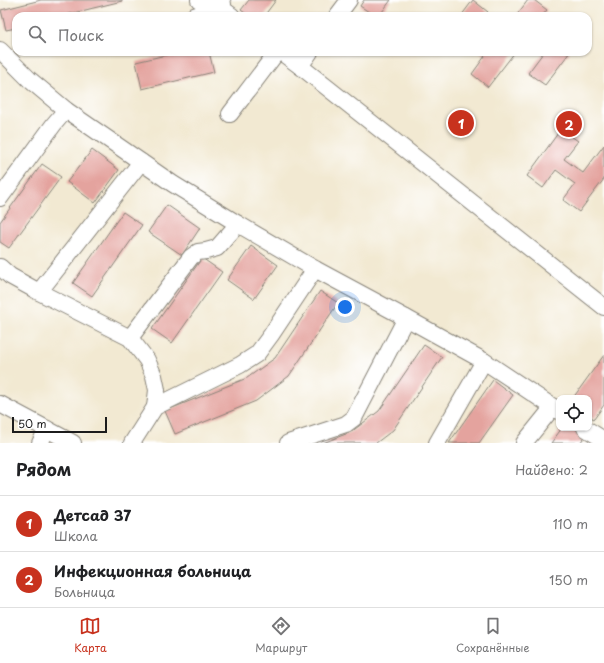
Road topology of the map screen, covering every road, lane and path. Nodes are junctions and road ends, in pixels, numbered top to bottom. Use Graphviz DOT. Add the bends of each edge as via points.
graph roads {
  1 [pos="199,0"];
  2 [pos="349,0"];
  3 [pos="226,8"];
  4 [pos="210,12"];
  5 [pos="340,12"];
  6 [pos="6,50"];
  7 [pos="274,56"];
  8 [pos="286,56"];
  9 [pos="307,56"];
  10 [pos="300,66"];
  11 [pos="66,110"];
  12 [pos="230,114"];
  13 [pos="141,162"];
  14 [pos="0,198"];
  15 [pos="238,224"];
  16 [pos="0,267"];
  17 [pos="315,269"];
  18 [pos="39,292"];
  19 [pos="604,307"];
  20 [pos="406,318"];
  21 [pos="130,338"];
  22 [pos="484,361"];
  23 [pos="0,404"];
  24 [pos="155,407"];
  25 [pos="556,409"];
  26 [pos="590,431"];
  27 [pos="44,436"];
  28 [pos="604,440"];
  29 [pos="73,443"];
  30 [pos="132,443"];
  31 [pos="288,443"];
  32 [pos="437,443"];
  33 [pos="524,443"];
  1 -- 3 [label="street"];
  2 -- 5 [label="street"];
  3 -- 4 [label="street"];
  6 -- 11 [label="street" via="30,80"];
  7 -- 12 [label="street"];
  8 -- 10 [label="street"];
  9 -- 10 [label="street"];
  10 -- 19 [label="street"];
  11 -- 13 [label="street"];
  11 -- 14 [label="street"];
  13 -- 15 [label="street"];
  13 -- 18 [label="street"];
  15 -- 17 [label="street"];
  15 -- 21 [label="street" via="217,248 198,252 191,257"];
  16 -- 18 [label="street" via="10,276"];
  17 -- 20 [label="street"];
  17 -- 24 [label="street" via="257,354"];
  18 -- 21 [label="street"];
  20 -- 22 [label="street"];
  20 -- 31 [label="street" via="354,418 346,424"];
  21 -- 24 [label="street" via="147,360 154,376 157,390"];
  22 -- 25 [label="street"];
  22 -- 32 [label="street"];
  23 -- 27 [label="street"];
  24 -- 30 [label="street"];
  25 -- 33 [label="street"];
  26 -- 28 [label="street"];
  27 -- 29 [label="street"];
}
